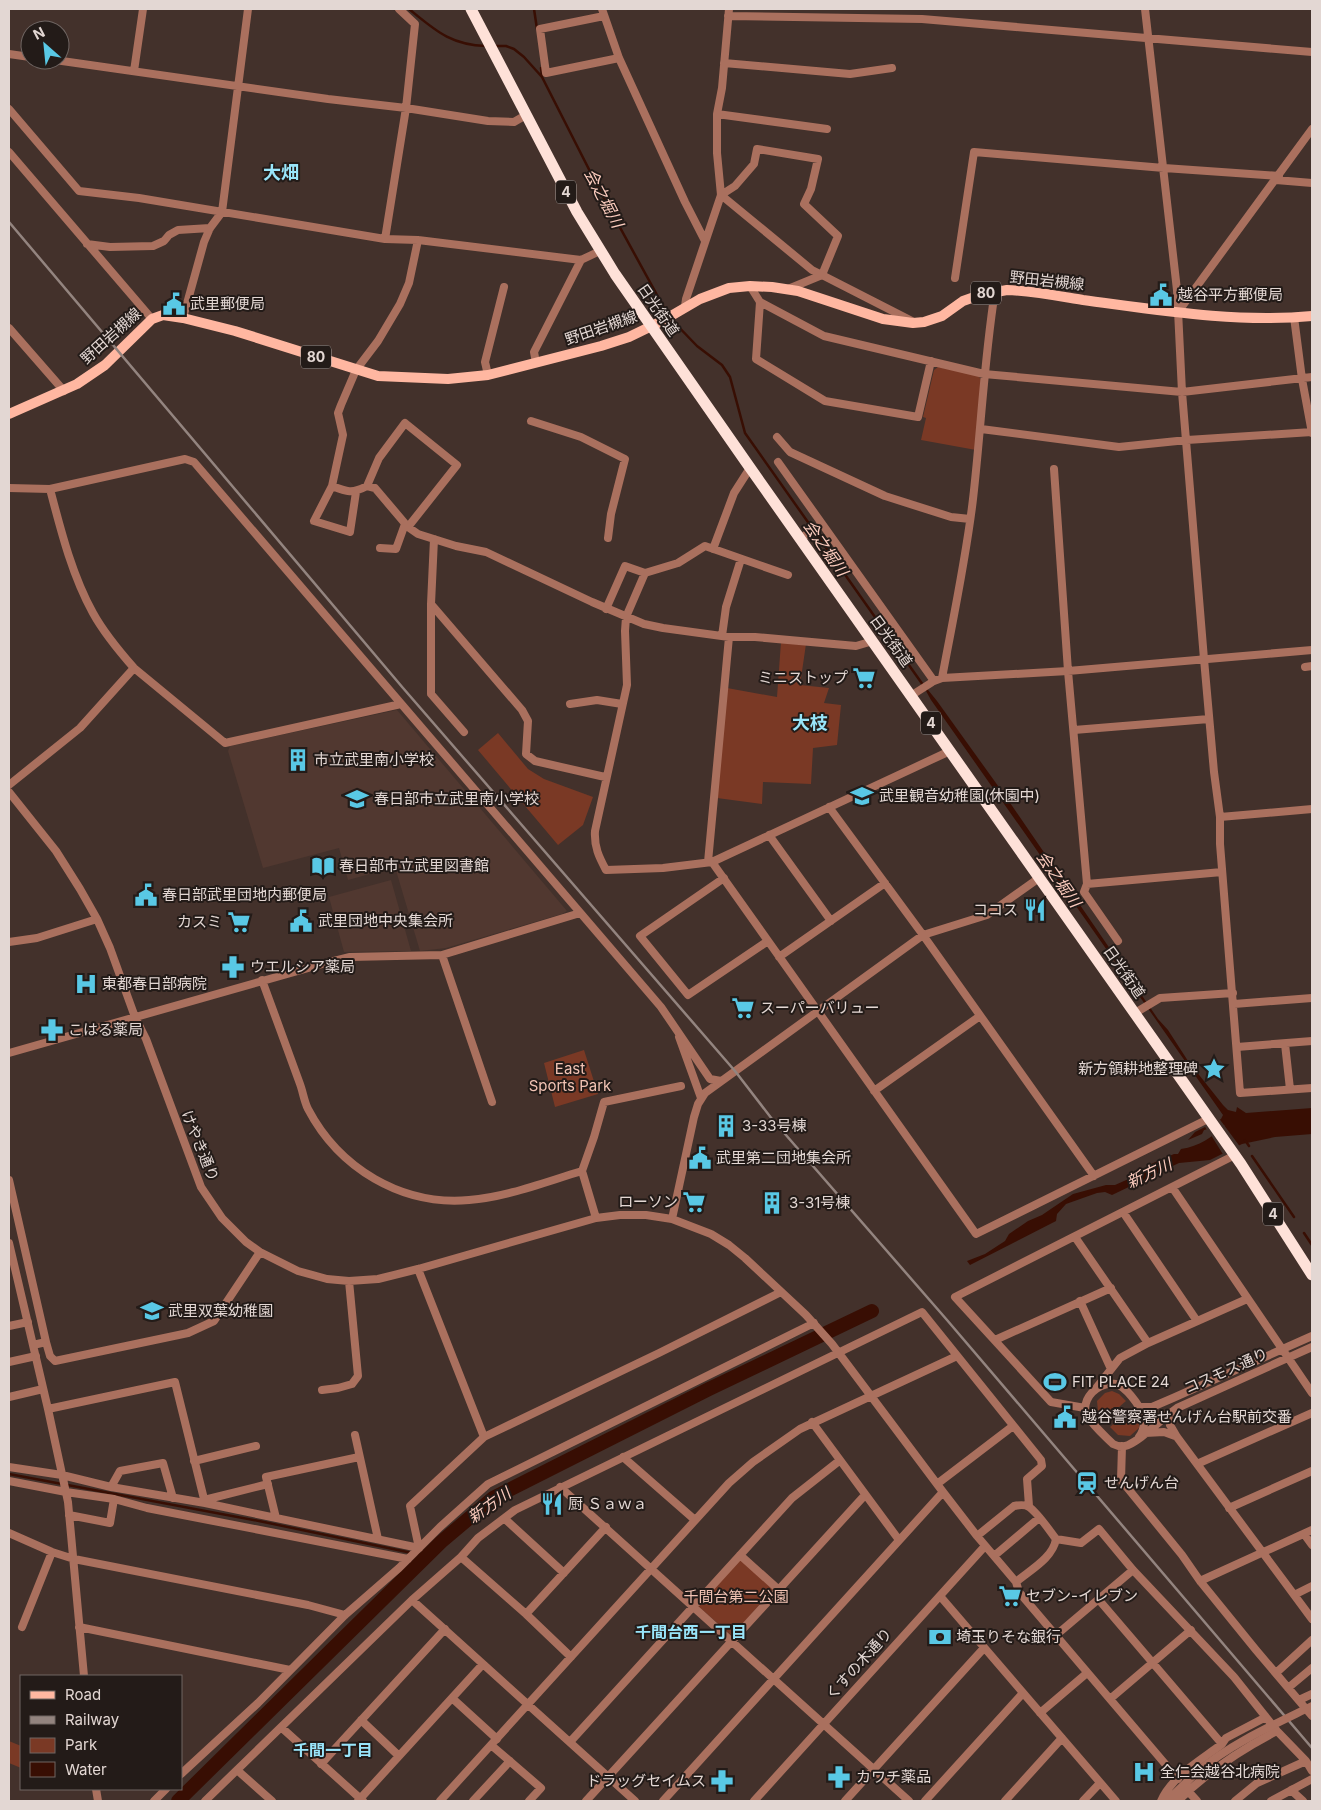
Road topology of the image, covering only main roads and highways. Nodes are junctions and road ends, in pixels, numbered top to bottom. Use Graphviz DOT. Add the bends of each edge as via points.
graph roads {
  1 [pos="471,9"];
  2 [pos="1312,316"];
  3 [pos="651,326"];
  4 [pos="9,414"];
  5 [pos="1312,1275"];
  1 -- 3 [label="highway, 日光街道 / 4" via="577,212"];
  2 -- 3 [label="main road, 野田岩槻線 / 80" via="1228,317 1016,290 995,291 963,301 942,316 916,323 883,319 798,291 750,286 716,292"];
  3 -- 4 [label="main road, 野田岩槻線 / 80" via="601,346 536,363 488,375 448,379 378,376 235,331 163,315 152,319 105,365 64,391"];
  3 -- 5 [label="highway, 日光街道 / 4" via="750,468 804,536 873,641 915,693 950,750 1039,878 1140,1009"];
}
